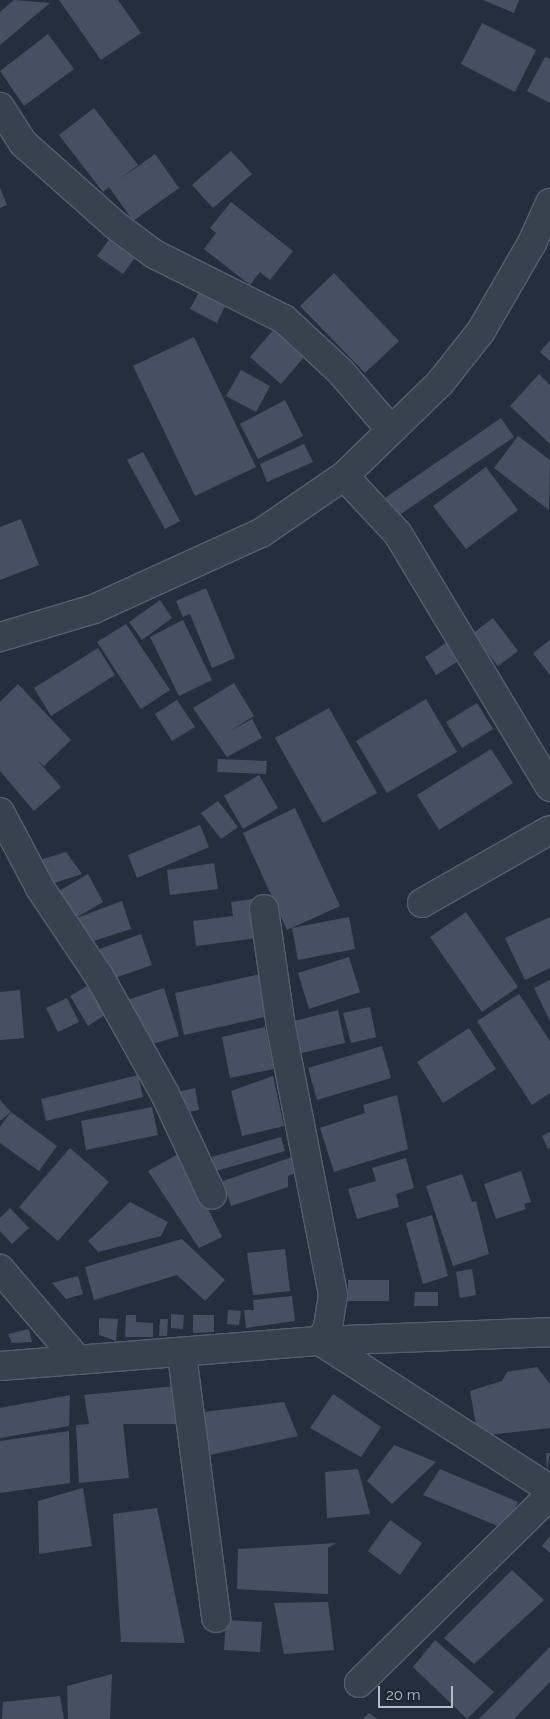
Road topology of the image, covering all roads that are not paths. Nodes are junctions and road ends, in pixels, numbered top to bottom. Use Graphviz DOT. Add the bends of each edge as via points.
graph roads {
  1 [pos="0,107"];
  2 [pos="550,203"];
  3 [pos="391,430"];
  4 [pos="344,476"];
  5 [pos="0,637"];
  6 [pos="550,787"];
  7 [pos="0,812"];
  8 [pos="550,830"];
  9 [pos="422,903"];
  10 [pos="264,909"];
  11 [pos="212,1195"];
  12 [pos="0,1269"];
  13 [pos="550,1332"];
  14 [pos="320,1341"];
  15 [pos="182,1355"];
  16 [pos="76,1358"];
  17 [pos="0,1366"];
  18 [pos="550,1489"];
  19 [pos="550,1495"];
  20 [pos="216,1618"];
  21 [pos="360,1683"];
  1 -- 3 [label="street" via="23,143 115,225 162,258 284,319 340,371"];
  2 -- 3 [label="street" via="532,244 481,331 440,383"];
  3 -- 4 [label="street"];
  4 -- 5 [label="street" via="261,533 94,609"];
  4 -- 6 [label="street" via="398,534"];
  7 -- 11 [label="street" via="40,888 98,976 165,1094"];
  8 -- 9 [label="street"];
  10 -- 14 [label="street" via="281,1027 333,1295 328,1328"];
  12 -- 16 [label="street"];
  13 -- 14 [label="street"];
  14 -- 15 [label="street"];
  14 -- 18 [label="street"];
  15 -- 16 [label="street"];
  15 -- 20 [label="street"];
  16 -- 17 [label="street"];
  19 -- 21 [label="street"];
}
